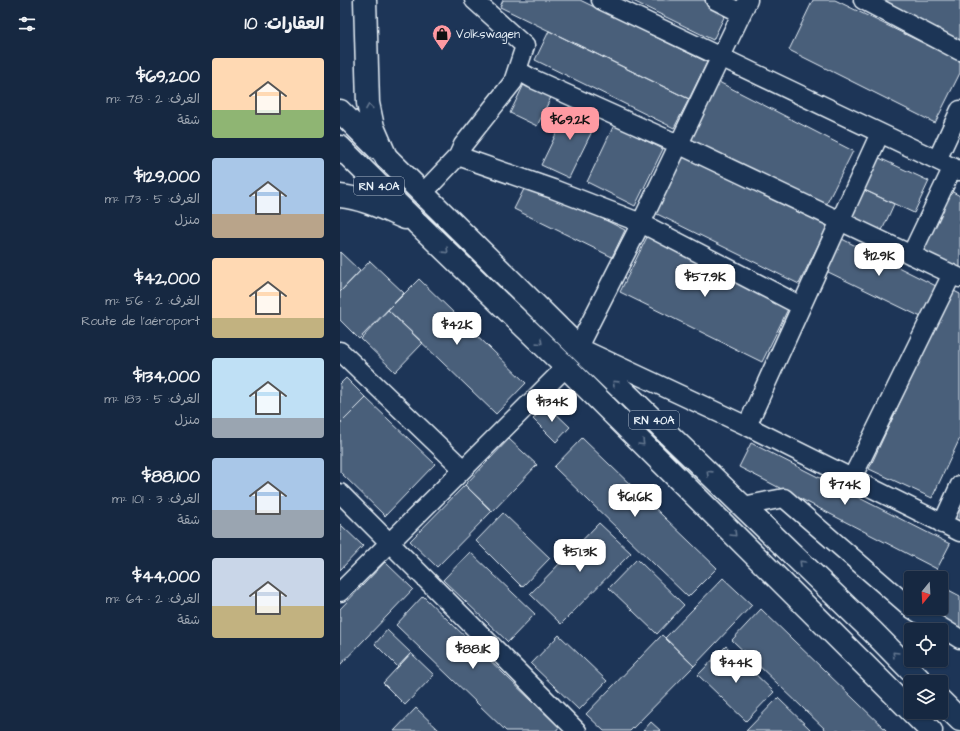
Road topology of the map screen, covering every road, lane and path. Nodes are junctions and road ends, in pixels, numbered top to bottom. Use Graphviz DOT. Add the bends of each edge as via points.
graph roads {
  1 [pos="365,0"];
  2 [pos="474,0"];
  3 [pos="601,0"];
  4 [pos="715,0"];
  5 [pos="862,0"];
  6 [pos="744,7"];
  7 [pos="960,51"];
  8 [pos="720,57"];
  9 [pos="517,70"];
  10 [pos="960,110"];
  11 [pos="340,111"];
  12 [pos="880,133"];
  13 [pos="678,144"];
  14 [pos="340,147"];
  15 [pos="458,156"];
  16 [pos="386,157"];
  17 [pos="950,166"];
  18 [pos="423,193"];
  19 [pos="340,196"];
  20 [pos="840,221"];
  21 [pos="641,223"];
  22 [pos="418,224"];
  23 [pos="911,255"];
  24 [pos="956,276"];
  25 [pos="801,306"];
  26 [pos="578,347"];
  27 [pos="340,351"];
  28 [pos="566,367"];
  29 [pos="747,426"];
  30 [pos="463,469"];
  31 [pos="852,478"];
  32 [pos="960,485"];
  33 [pos="340,493"];
  34 [pos="743,506"];
  35 [pos="942,524"];
  36 [pos="960,532"];
  37 [pos="389,543"];
  38 [pos="340,592"];
  39 [pos="960,639"];
  40 [pos="915,675"];
  41 [pos="904,703"];
  42 [pos="948,708"];
  43 [pos="920,719"];
  44 [pos="960,720"];
  45 [pos="577,731"];
  46 [pos="931,731"];
  16 -- 1 [label="main road, one-way" via="373,127 368,103"];
  2 -- 9 [label="street" via="525,46"];
  3 -- 8 [label="street"];
  4 -- 6 [label="street"];
  5 -- 7 [label="street"];
  6 -- 8 [label="street"];
  8 -- 12 [label="street"];
  8 -- 13 [label="street"];
  9 -- 13 [label="street"];
  9 -- 15 [label="street" via="513,82 463,145"];
  10 -- 17 [label="street"];
  11 -- 16 [label="main road, RN 40A"];
  12 -- 17 [label="street"];
  12 -- 20 [label="street"];
  13 -- 20 [label="street"];
  13 -- 21 [label="street"];
  14 -- 22 [label="main road, RN 40A"];
  15 -- 18 [label="street"];
  15 -- 21 [label="street"];
  16 -- 18 [label="main road, RN 40A"];
  17 -- 23 [label="street"];
  18 -- 26 [label="main road, RN 40A"];
  19 -- 22 [label="main road" via="350,196 376,205"];
  20 -- 23 [label="street"];
  20 -- 25 [label="street"];
  21 -- 25 [label="street"];
  21 -- 26 [label="street"];
  22 -- 28 [label="main road, RN 40A, one-way"];
  23 -- 24 [label="street"];
  24 -- 31 [label="street"];
  25 -- 29 [label="street"];
  26 -- 29 [label="street"];
  34 -- 26 [label="main road, RN 40A, one-way"];
  27 -- 30 [label="street"];
  28 -- 30 [label="street"];
  28 -- 41 [label="main road, RN 40A, one-way"];
  29 -- 31 [label="street"];
  30 -- 37 [label="street"];
  31 -- 35 [label="street"];
  32 -- 35 [label="street"];
  33 -- 37 [label="street"];
  34 -- 39 [label="street" via="784,498 912,609"];
  40 -- 34 [label="main road, RN 40A, one-way"];
  35 -- 36 [label="street"];
  37 -- 38 [label="street"];
  37 -- 45 [label="street"];
  42 -- 44 [label="main road"];
  43 -- 46 [label="main road, RN 40A"];
}
